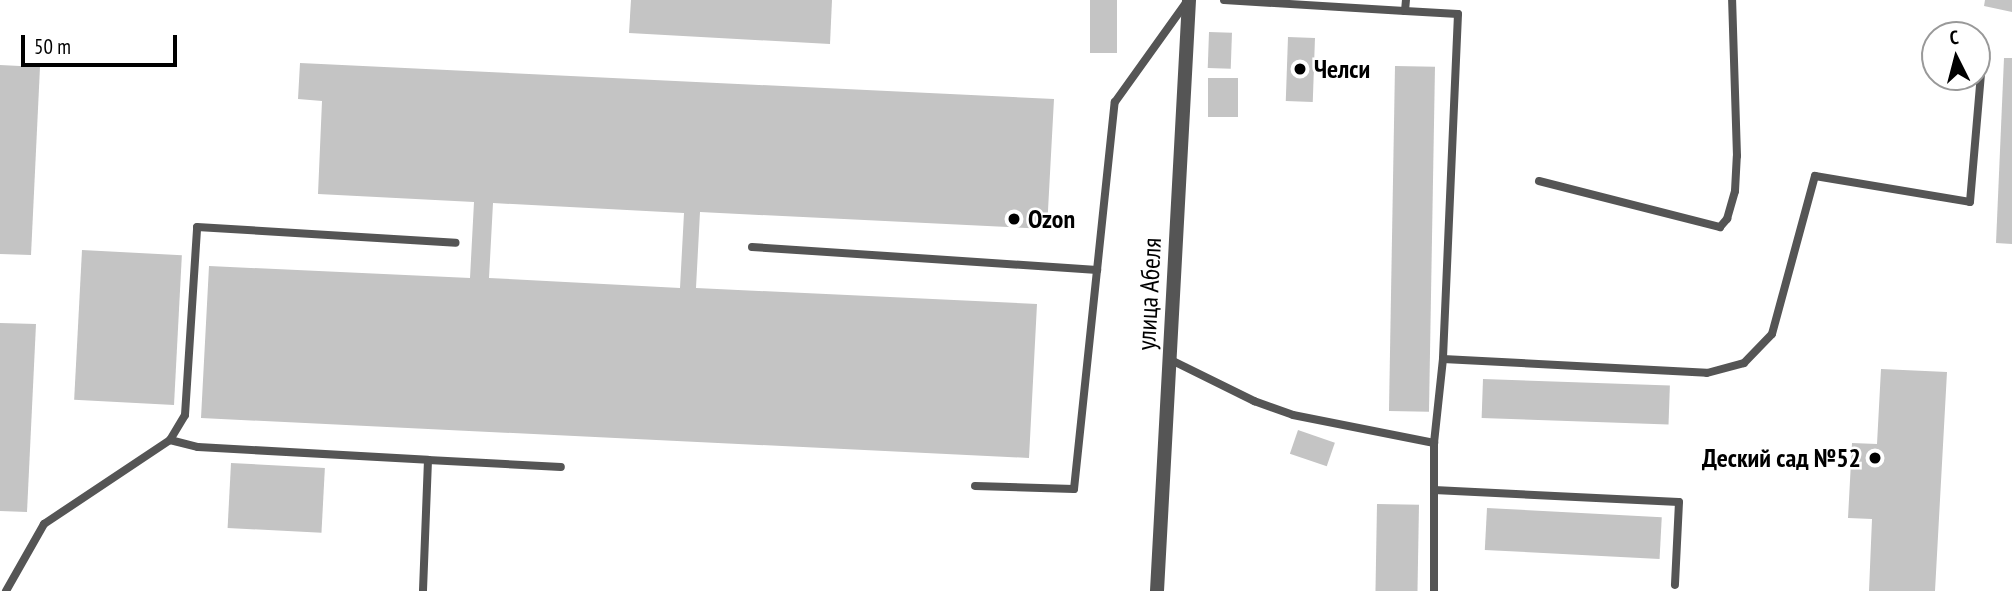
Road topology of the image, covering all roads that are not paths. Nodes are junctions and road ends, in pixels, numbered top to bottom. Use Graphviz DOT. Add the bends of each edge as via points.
graph roads {
  1 [pos="1189,0"];
  2 [pos="1224,0"];
  3 [pos="1406,0"];
  4 [pos="1732,0"];
  5 [pos="1405,11"];
  6 [pos="1979,91"];
  7 [pos="1539,181"];
  8 [pos="456,243"];
  9 [pos="752,247"];
  10 [pos="1097,270"];
  11 [pos="1443,359"];
  12 [pos="1171,360"];
  13 [pos="170,440"];
  14 [pos="1434,443"];
  15 [pos="428,460"];
  16 [pos="561,467"];
  17 [pos="975,486"];
  18 [pos="1434,490"];
  19 [pos="1675,585"];
  20 [pos="6,591"];
  21 [pos="424,591"];
  22 [pos="1157,591"];
  23 [pos="1434,591"];
  1 -- 10 [label="lane" via="1115,103"];
  1 -- 12 [label="street, улица Абеля"];
  2 -- 5 [label="lane"];
  3 -- 5 [label="lane"];
  4 -- 7 [label="lane" via="1735,180 1727,219 1720,227"];
  5 -- 11 [label="lane" via="1458,14"];
  6 -- 11 [label="lane" via="1970,202 1815,176 1772,334 1744,363 1707,373"];
  8 -- 13 [label="lane" via="197,227 185,415"];
  9 -- 10 [label="lane"];
  10 -- 17 [label="lane" via="1074,489"];
  11 -- 14 [label="lane"];
  12 -- 14 [label="lane" via="1284,412"];
  12 -- 22 [label="street, улица Абеля"];
  13 -- 15 [label="lane" via="198,447"];
  13 -- 20 [label="lane" via="44,524"];
  14 -- 18 [label="lane"];
  15 -- 16 [label="lane"];
  15 -- 21 [label="lane"];
  18 -- 19 [label="lane" via="1679,502"];
  18 -- 23 [label="lane"];
}
